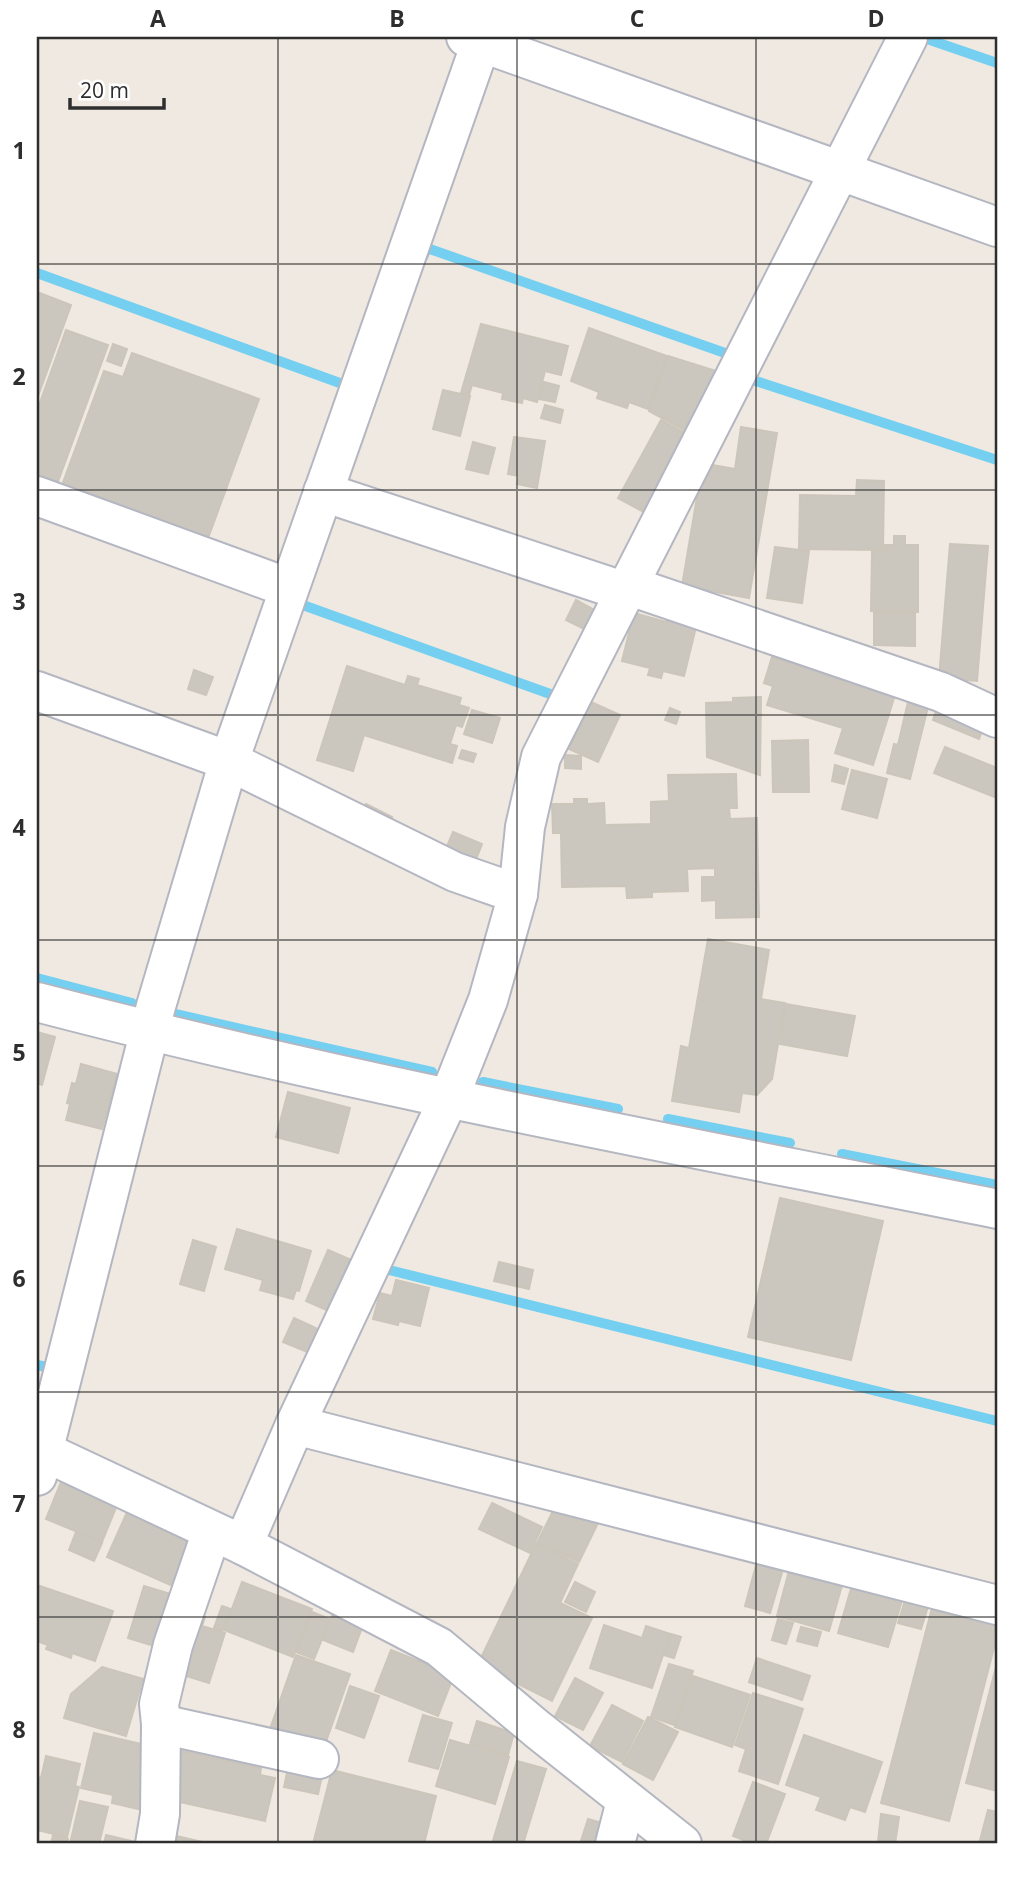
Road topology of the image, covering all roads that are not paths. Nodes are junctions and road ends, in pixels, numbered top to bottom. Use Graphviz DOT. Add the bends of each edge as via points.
graph roads {
  1 [pos="908,37"];
  2 [pos="477,39"];
  3 [pos="841,171"];
  4 [pos="997,227"];
  5 [pos="323,492"];
  6 [pos="37,496"];
  7 [pos="289,588"];
  8 [pos="628,589"];
  9 [pos="37,691"];
  10 [pos="997,718"];
  11 [pos="229,761"];
  12 [pos="518,894"];
  13 [pos="37,1002"];
  14 [pos="149,1032"];
  15 [pos="449,1098"];
  16 [pos="997,1209"];
  17 [pos="295,1425"];
  18 [pos="41,1464"];
  19 [pos="228,1538"];
  20 [pos="997,1605"];
  21 [pos="161,1724"];
  22 [pos="319,1759"];
  23 [pos="626,1801"];
  24 [pos="155,1844"];
  25 [pos="615,1844"];
  26 [pos="682,1844"];
  1 -- 3 [label="street"];
  2 -- 3 [label="street"];
  2 -- 5 [label="street"];
  3 -- 4 [label="street"];
  3 -- 8 [label="street"];
  5 -- 7 [label="street"];
  5 -- 8 [label="street"];
  6 -- 7 [label="street"];
  7 -- 11 [label="street"];
  8 -- 10 [label="street" via="941,692"];
  8 -- 12 [label="street" via="541,758 525,827"];
  9 -- 11 [label="street"];
  11 -- 12 [label="street" via="455,872"];
  11 -- 14 [label="street"];
  12 -- 15 [label="street" via="488,1000"];
  13 -- 14 [label="street"];
  14 -- 15 [label="street"];
  14 -- 18 [label="street"];
  15 -- 16 [label="street"];
  15 -- 17 [label="street"];
  17 -- 19 [label="street"];
  17 -- 20 [label="street"];
  18 -- 19 [label="street"];
  19 -- 21 [label="street" via="173,1645 159,1704"];
  19 -- 23 [label="street" via="439,1647"];
  21 -- 22 [label="street"];
  21 -- 24 [label="street"];
  23 -- 25 [label="street"];
  23 -- 26 [label="street"];
}
